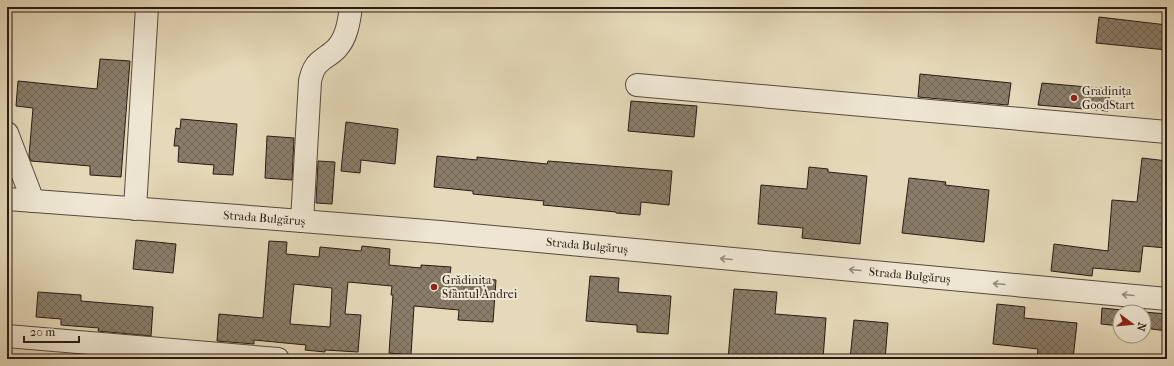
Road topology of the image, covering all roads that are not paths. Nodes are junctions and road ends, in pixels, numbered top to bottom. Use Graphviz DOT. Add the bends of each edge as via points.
graph roads {
  1 [pos="147,7"];
  2 [pos="351,7"];
  3 [pos="637,86"];
  4 [pos="1167,132"];
  5 [pos="7,133"];
  6 [pos="7,199"];
  7 [pos="33,201"];
  8 [pos="135,209"];
  9 [pos="302,221"];
  10 [pos="1167,299"];
  11 [pos="7,336"];
  12 [pos="278,359"];
  1 -- 8 [label="street"];
  2 -- 9 [label="street" via="344,37 337,48 314,68 310,81"];
  3 -- 4 [label="street"];
  5 -- 7 [label="street"];
  6 -- 7 [label="street, Strada Bulgăruș"];
  7 -- 8 [label="street, Strada Bulgăruș"];
  8 -- 9 [label="street, Strada Bulgăruș"];
  10 -- 9 [label="street, Strada Bulgăruș, one-way"];
  11 -- 12 [label="street"];
}
